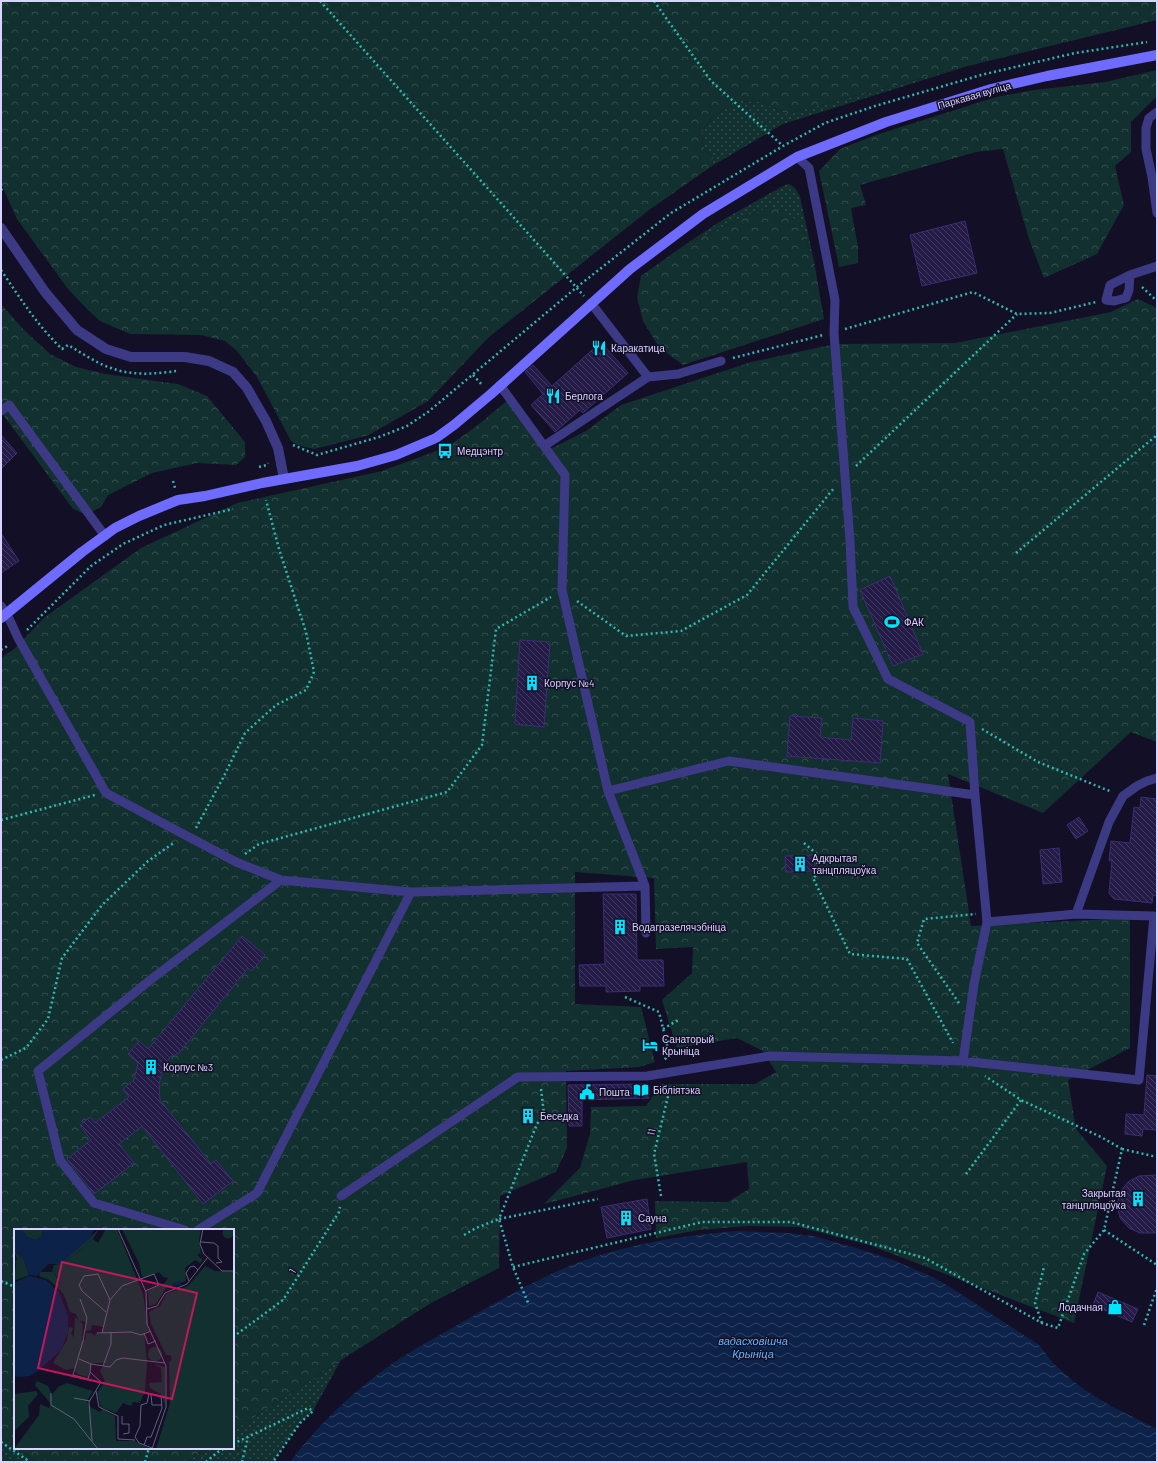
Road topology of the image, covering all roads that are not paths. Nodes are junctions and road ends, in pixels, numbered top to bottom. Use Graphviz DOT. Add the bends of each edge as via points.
graph roads {
  1 [pos="1157,55"];
  2 [pos="1157,112"];
  3 [pos="797,157"];
  4 [pos="1157,213"];
  5 [pos="1,228"];
  6 [pos="1157,266"];
  7 [pos="1130,275"];
  8 [pos="591,304"];
  9 [pos="721,361"];
  10 [pos="648,377"];
  11 [pos="500,385"];
  12 [pos="1,411"];
  13 [pos="544,446"];
  14 [pos="284,479"];
  15 [pos="105,536"];
  16 [pos="3,613"];
  17 [pos="1157,778"];
  18 [pos="608,791"];
  19 [pos="974,795"];
  20 [pos="281,880"];
  21 [pos="645,886"];
  22 [pos="411,892"];
  23 [pos="1076,914"];
  24 [pos="987,922"];
  25 [pos="646,933"];
  26 [pos="963,1060"];
  27 [pos="341,1196"];
  28 [pos="183,1229"];
  29 [pos="200,1229"];
  1 -- 3 [label="street, Паркавая вуліца" via="991,89 886,122"];
  2 -- 4 [label="lane" via="1149,118 1146,128 1146,149"];
  3 -- 8 [label="street, Паркавая вуліца" via="703,214 630,269"];
  3 -- 19 [label="lane" via="809,168 835,300 834,333 853,607 888,679 970,722"];
  5 -- 14 [label="street" via="45,292 77,330 106,349 131,357 185,357 209,361 233,372 247,388 266,421 278,448"];
  6 -- 7 [label="lane"];
  7 -- 7 [label="lane" via="1110,285 1106,300 1126,298"];
  8 -- 10 [label="lane"];
  8 -- 11 [label="street, Паркавая вуліца"];
  9 -- 10 [label="lane" via="678,374"];
  10 -- 13 [label="lane"];
  11 -- 13 [label="lane"];
  11 -- 14 [label="street, Паркавая вуліца" via="454,425 420,446 357,466"];
  12 -- 15 [label="lane" via="9,405"];
  13 -- 18 [label="lane" via="565,476 562,590"];
  14 -- 15 [label="street, Паркавая вуліца" via="178,500 139,516"];
  15 -- 16 [label="street, Паркавая вуліца"];
  16 -- 20 [label="lane" via="106,793 236,862"];
  17 -- 23 [label="lane" via="1137,786 1123,796 1109,822"];
  18 -- 19 [label="lane" via="728,762"];
  18 -- 21 [label="lane"];
  19 -- 24 [label="lane"];
  20 -- 22 [label="lane"];
  20 -- 28 [label="lane" via="149,981 38,1072 60,1160 94,1203"];
  21 -- 22 [label="lane"];
  21 -- 25 [label="lane"];
  22 -- 29 [label="lane" via="257,1193"];
  23 -- 24 [label="lane"];
  23 -- 26 [label="lane" via="1154,916 1140,1080"];
  24 -- 26 [label="lane" via="974,984"];
  26 -- 27 [label="lane" via="770,1056 654,1074 518,1077"];
}
